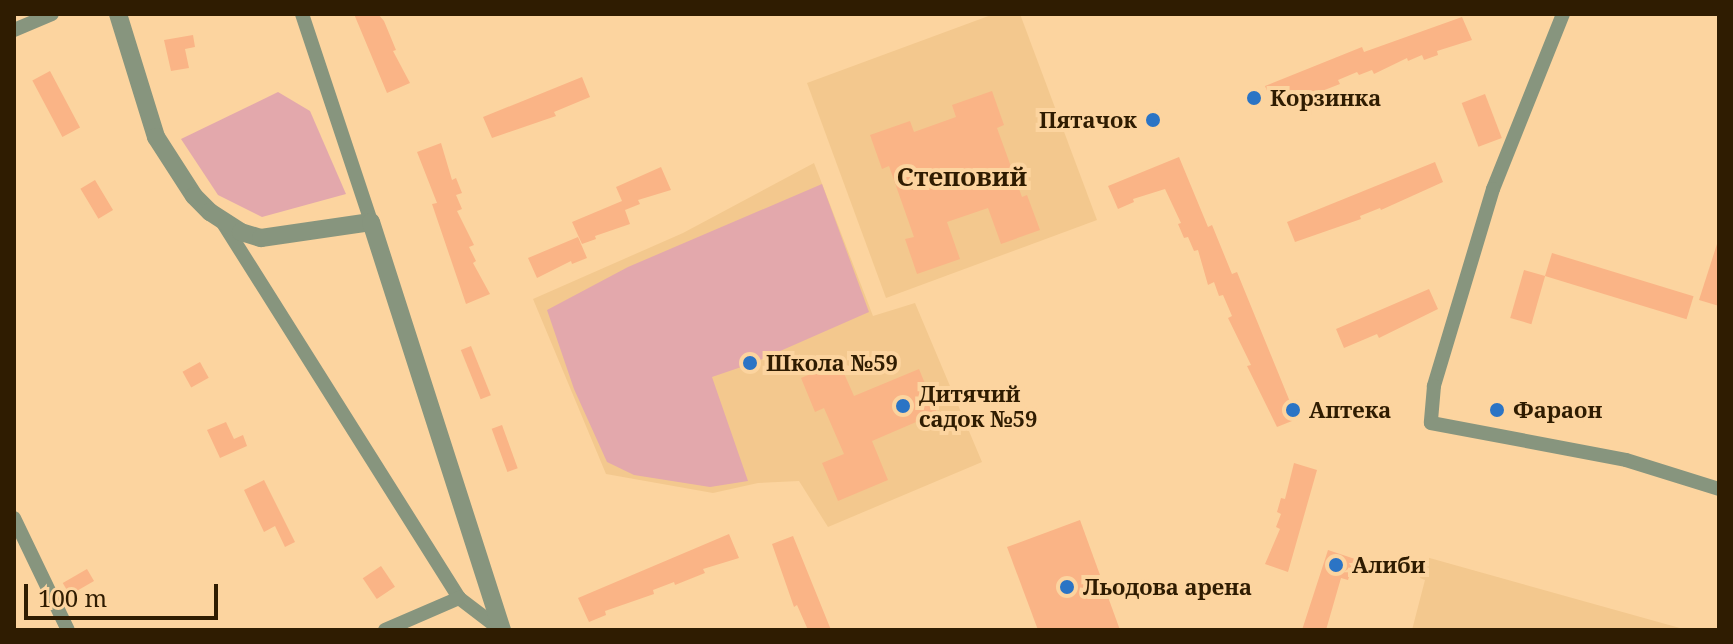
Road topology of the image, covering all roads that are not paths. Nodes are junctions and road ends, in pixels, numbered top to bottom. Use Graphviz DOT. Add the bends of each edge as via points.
graph roads {
  1 [pos="52,14"];
  2 [pos="118,14"];
  3 [pos="302,14"];
  4 [pos="1563,14"];
  5 [pos="14,30"];
  6 [pos="219,216"];
  7 [pos="371,222"];
  8 [pos="1719,489"];
  9 [pos="14,518"];
  10 [pos="459,598"];
  11 [pos="68,630"];
  12 [pos="385,630"];
  13 [pos="501,630"];
  1 -- 5 [label="street"];
  2 -- 6 [label="street" via="156,137 194,196"];
  3 -- 7 [label="street"];
  4 -- 8 [label="street" via="1493,189 1434,386 1431,423 1626,460"];
  6 -- 7 [label="street" via="261,238"];
  6 -- 10 [label="street"];
  7 -- 13 [label="street"];
  9 -- 11 [label="street"];
  10 -- 12 [label="street"];
  10 -- 13 [label="street"];
}
